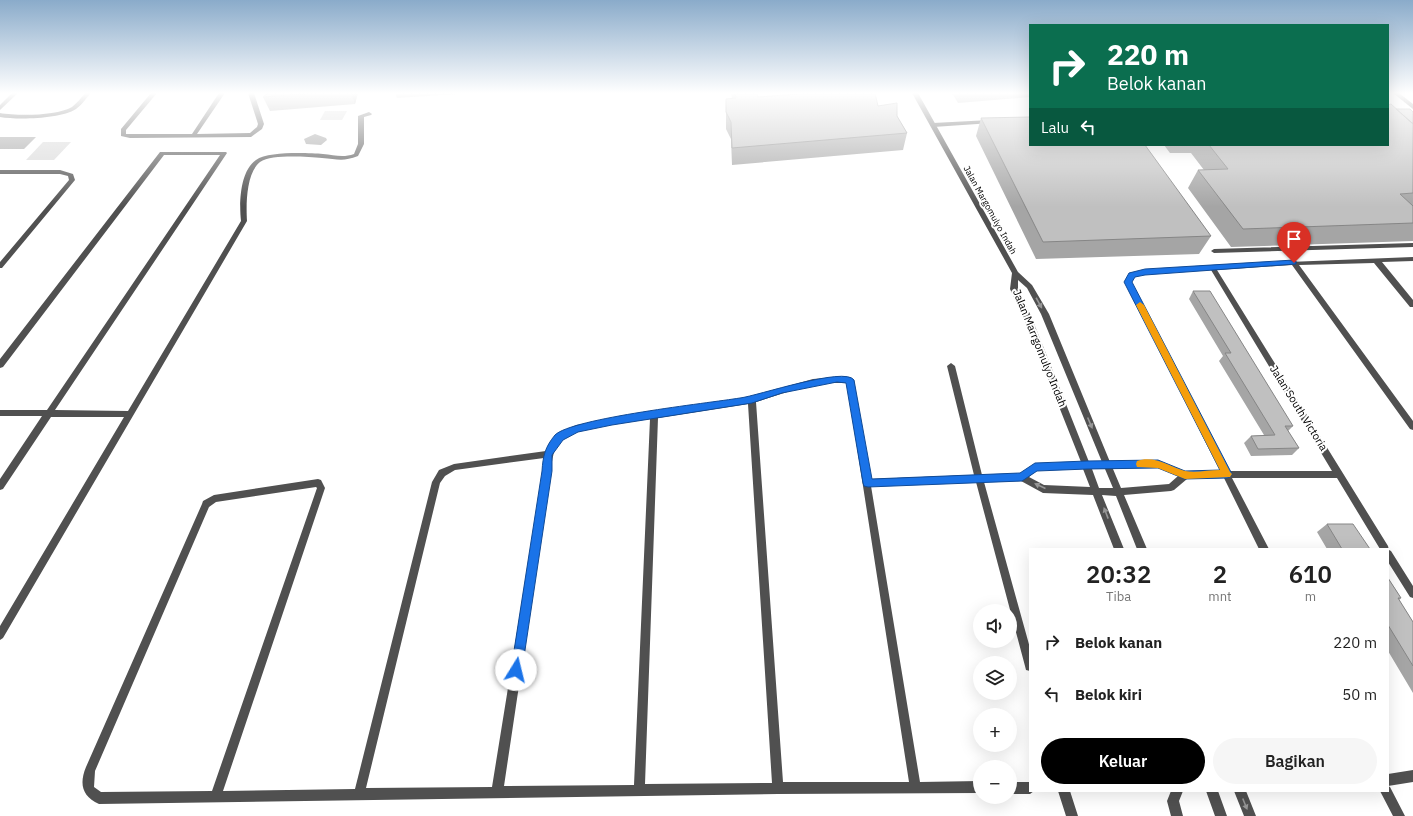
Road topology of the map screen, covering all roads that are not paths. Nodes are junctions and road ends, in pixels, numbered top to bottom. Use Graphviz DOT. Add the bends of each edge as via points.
graph roads {
  1 [pos="123,131"];
  2 [pos="196,131"];
  3 [pos="257,131"];
  4 [pos="361,131"];
  5 [pos="936,131"];
  6 [pos="193,136"];
  7 [pos="1,173"];
  8 [pos="1413,245"];
  9 [pos="1214,251"];
  10 [pos="1413,259"];
  11 [pos="1376,260"];
  12 [pos="1294,263"];
  13 [pos="0,266"];
  14 [pos="1212,267"];
  15 [pos="1015,274"];
  16 [pos="1413,305"];
  17 [pos="0,365"];
  18 [pos="951,366"];
  19 [pos="752,400"];
  20 [pos="0,413"];
  21 [pos="49,413"];
  22 [pos="131,414"];
  23 [pos="654,415"];
  24 [pos="1413,427"];
  25 [pos="548,454"];
  26 [pos="1087,465"];
  27 [pos="1108,465"];
  28 [pos="1227,474"];
  29 [pos="1340,474"];
  30 [pos="1185,475"];
  31 [pos="1022,477"];
  32 [pos="979,479"];
  33 [pos="868,483"];
  34 [pos="0,486"];
  35 [pos="1098,492"];
  36 [pos="1119,492"];
  37 [pos="1120,548"];
  38 [pos="1142,548"];
  39 [pos="1264,548"];
  40 [pos="1384,548"];
  41 [pos="1389,556"];
  42 [pos="1413,594"];
  43 [pos="0,635"];
  44 [pos="1029,662"];
  45 [pos="1413,776"];
  46 [pos="1389,780"];
  47 [pos="915,786"];
  48 [pos="778,788"];
  49 [pos="973,788"];
  50 [pos="1017,788"];
  51 [pos="1029,788"];
  52 [pos="639,790"];
  53 [pos="1064,792"];
  54 [pos="1176,792"];
  55 [pos="1212,792"];
  56 [pos="1240,792"];
  57 [pos="1386,792"];
  58 [pos="497,793"];
  59 [pos="359,795"];
  60 [pos="216,796"];
  61 [pos="1072,816"];
  62 [pos="1177,816"];
  63 [pos="1221,816"];
  64 [pos="1250,816"];
  65 [pos="1398,816"];
  1 -- 6 [label="street" via="130,136"];
  2 -- 6 [label="street"];
  3 -- 6 [label="street" via="245,136"];
  4 -- 22 [label="street" via="362,144 356,155 351,157 339,159 277,155 257,161 250,173 246,190 244,221"];
  5 -- 15 [label="street, Jalan Margomulyo Indah"];
  7 -- 13 [label="street" via="60,172 71,175 72,180"];
  8 -- 9 [label="street"];
  10 -- 11 [label="street"];
  11 -- 12 [label="street"];
  11 -- 16 [label="street"];
  12 -- 14 [label="street"];
  12 -- 24 [label="street"];
  14 -- 28 [label="street" via="1145,272 1132,275 1128,282"];
  14 -- 29 [label="street, Jalan South Victoria"];
  15 -- 26 [label="street, Jalan Marrgomulyo Indah" via="1014,289"];
  15 -- 27 [label="street, Jalan Marrgomulyo Indah, one-way" via="1030,287 1045,314"];
  17 -- 21 [label="street" via="162,152 224,153"];
  18 -- 32 [label="street"];
  19 -- 23 [label="street"];
  19 -- 33 [label="street" via="781,390 837,379 850,380"];
  19 -- 48 [label="street"];
  20 -- 21 [label="street"];
  21 -- 22 [label="street"];
  21 -- 34 [label="street"];
  22 -- 43 [label="street"];
  23 -- 25 [label="street" via="576,428 559,437"];
  23 -- 52 [label="street"];
  25 -- 58 [label="street"];
  25 -- 59 [label="street" via="454,467 442,473 436,482"];
  26 -- 27 [label="street"];
  26 -- 31 [label="street" via="1035,467"];
  26 -- 35 [label="street, Jalan Marrgomulyo Indah"];
  27 -- 30 [label="street" via="1158,464"];
  27 -- 36 [label="street, Jalan Marrgomulyo Indah"];
  28 -- 29 [label="street"];
  28 -- 30 [label="street"];
  28 -- 39 [label="street"];
  29 -- 40 [label="street, Jalan South Victoria"];
  30 -- 36 [label="street" via="1171,487"];
  31 -- 32 [label="street"];
  35 -- 31 [label="street, one-way" via="1043,489"];
  32 -- 33 [label="street"];
  32 -- 44 [label="street"];
  33 -- 47 [label="street"];
  35 -- 36 [label="street"];
  37 -- 35 [label="street, Jalan Marrgomulyo Indah, one-way"];
  36 -- 38 [label="street, Jalan Marrgomulyo Indah"];
  41 -- 42 [label="street"];
  45 -- 46 [label="street"];
  47 -- 48 [label="street"];
  47 -- 49 [label="street"];
  48 -- 52 [label="street"];
  50 -- 51 [label="street"];
  52 -- 58 [label="street"];
  53 -- 61 [label="street"];
  54 -- 62 [label="street" via="1173,802"];
  55 -- 63 [label="street"];
  56 -- 64 [label="street, one-way"];
  57 -- 65 [label="street"];
  58 -- 59 [label="street"];
  59 -- 60 [label="street"];
  60 -- 60 [label="street" via="320,488 318,483 214,499 206,504 90,771 88,789 99,798"];
}
